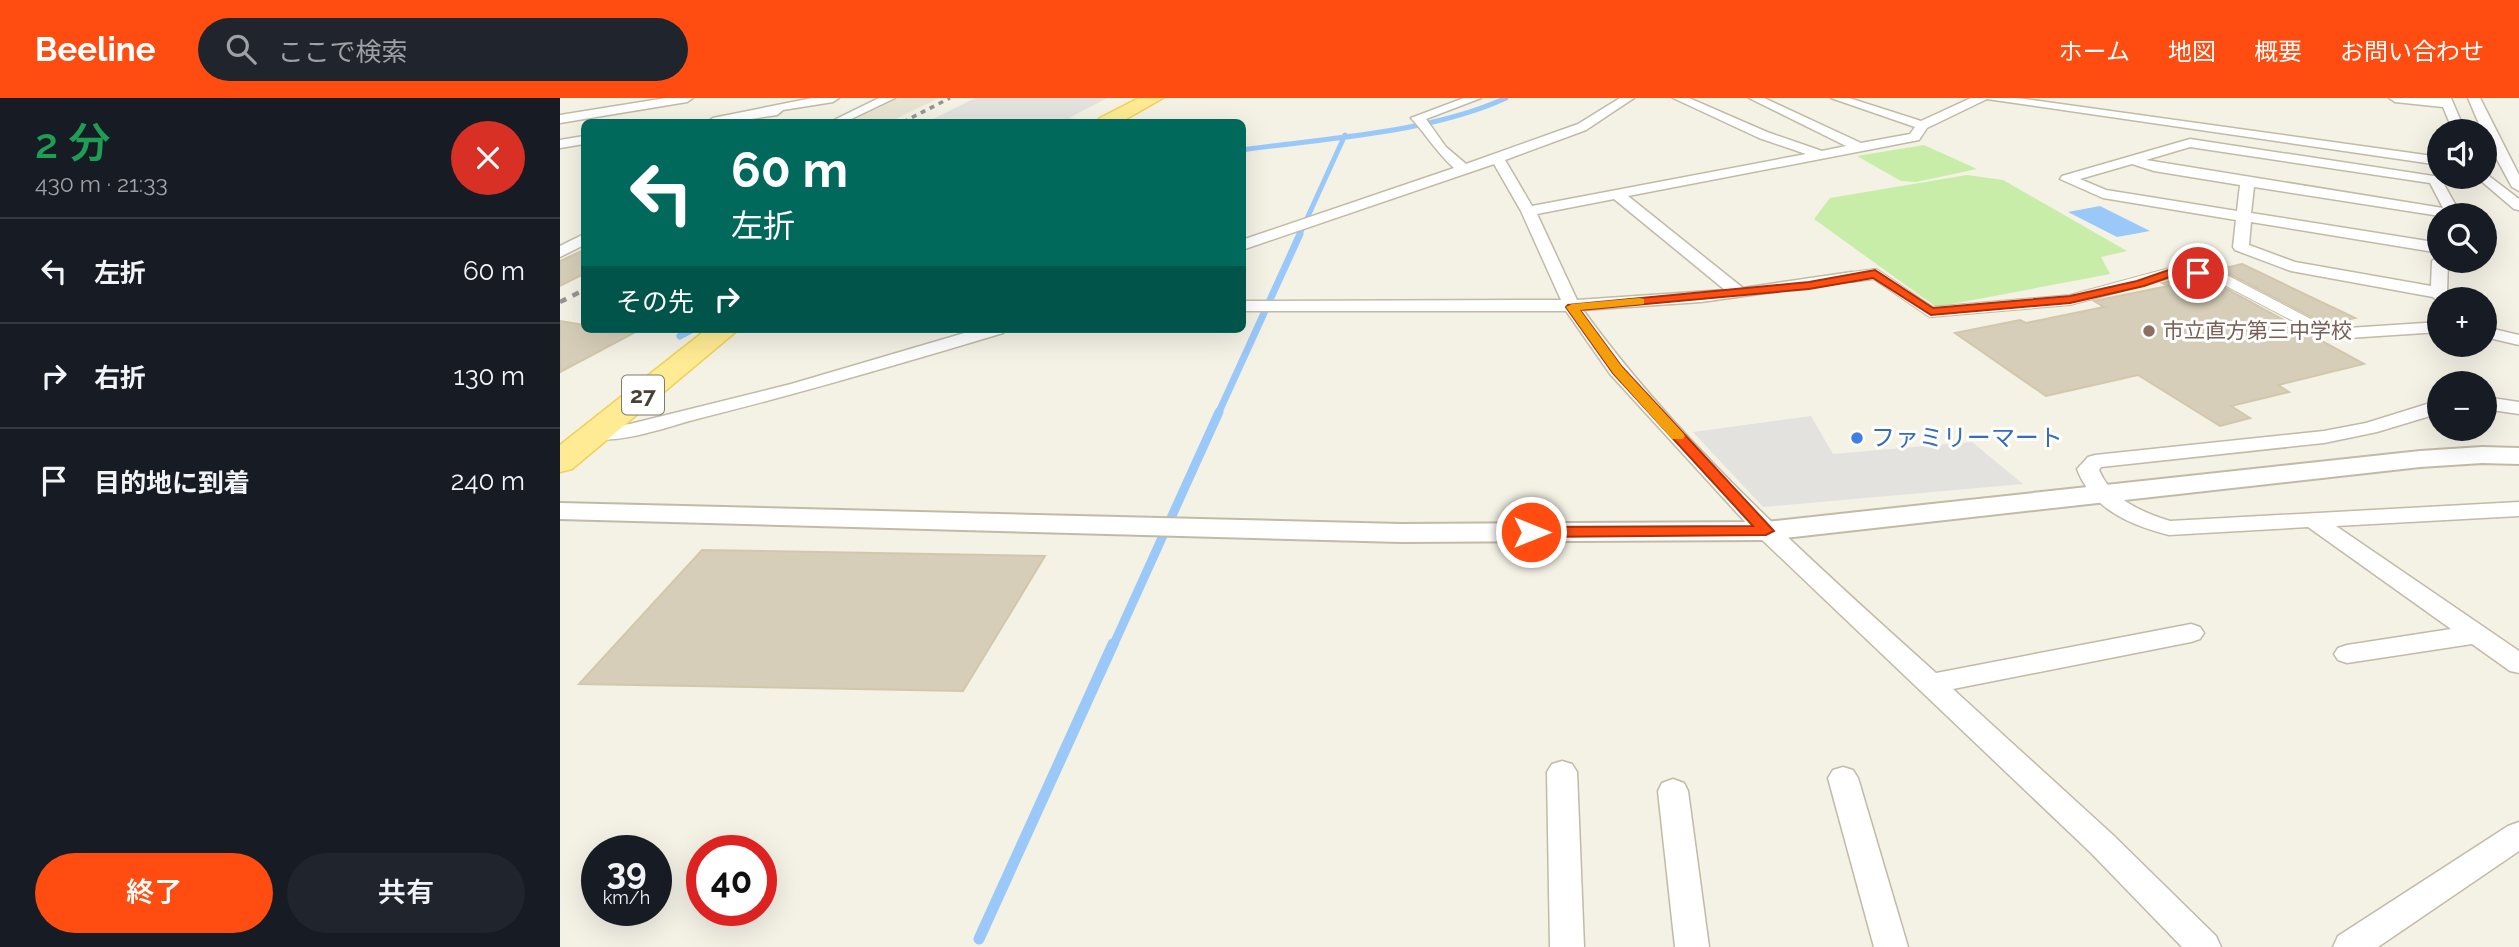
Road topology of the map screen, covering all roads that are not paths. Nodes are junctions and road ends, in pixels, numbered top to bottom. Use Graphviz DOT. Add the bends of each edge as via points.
graph roads {
  1 [pos="687,98"];
  2 [pos="833,98"];
  3 [pos="889,98"];
  4 [pos="1154,98"];
  5 [pos="1475,98"];
  6 [pos="1628,98"];
  7 [pos="1679,98"];
  8 [pos="1755,98"];
  9 [pos="1836,98"];
  10 [pos="1982,98"];
  11 [pos="1992,98"];
  12 [pos="2395,98"];
  13 [pos="2474,98"];
  14 [pos="2446,101"];
  15 [pos="627,103"];
  16 [pos="773,106"];
  17 [pos="560,119"];
  18 [pos="724,119"];
  19 [pos="843,119"];
  20 [pos="1113,119"];
  21 [pos="2454,119"];
  22 [pos="1922,125"];
  23 [pos="2254,135"];
  24 [pos="581,140"];
  25 [pos="560,144"];
  26 [pos="1858,147"];
  27 [pos="2251,152"];
  28 [pos="1820,154"];
  29 [pos="1498,159"];
  30 [pos="2427,159"];
  31 [pos="2132,160"];
  32 [pos="1464,170"];
  33 [pos="2247,182"];
  34 [pos="2497,187"];
  35 [pos="2519,187"];
  36 [pos="1617,194"];
  37 [pos="2448,203"];
  38 [pos="2519,206"];
  39 [pos="2427,210"];
  40 [pos="1528,211"];
  41 [pos="2244,217"];
  42 [pos="581,241"];
  43 [pos="1246,244"];
  44 [pos="2427,246"];
  45 [pos="560,252"];
  46 [pos="1852,277"];
  47 [pos="1738,292"];
  48 [pos="2427,293"];
  49 [pos="1246,306"];
  50 [pos="1572,307"];
  51 [pos="2427,328"];
  52 [pos="720,333"];
  53 [pos="983,333"];
  54 [pos="2348,333"];
  55 [pos="2497,335"];
  56 [pos="2519,340"];
  57 [pos="2497,405"];
  58 [pos="2519,408"];
  59 [pos="2427,410"];
  60 [pos="594,434"];
  61 [pos="2519,456"];
  62 [pos="560,462"];
  63 [pos="2116,492"];
  64 [pos="2519,509"];
  65 [pos="560,511"];
  66 [pos="2312,520"];
  67 [pos="1766,531"];
  68 [pos="2190,633"];
  69 [pos="2477,634"];
  70 [pos="2347,654"];
  71 [pos="2519,664"];
  72 [pos="1931,684"];
  73 [pos="1562,772"];
  74 [pos="1843,778"];
  75 [pos="1672,791"];
  76 [pos="2519,835"];
  77 [pos="1567,947"];
  78 [pos="1692,947"];
  79 [pos="1891,947"];
  80 [pos="2204,947"];
  81 [pos="2350,947"];
  1 -- 15 [label="street"];
  2 -- 16 [label="street"];
  3 -- 19 [label="street"];
  4 -- 20 [label="main road"];
  5 -- 32 [label="street" via="1419,117 1441,149"];
  6 -- 29 [label="street" via="1582,127"];
  7 -- 28 [label="street"];
  8 -- 26 [label="street"];
  9 -- 22 [label="street"];
  10 -- 22 [label="street"];
  11 -- 23 [label="street"];
  12 -- 14 [label="street"];
  13 -- 35 [label="street"];
  14 -- 21 [label="street"];
  15 -- 17 [label="street"];
  16 -- 18 [label="street"];
  22 -- 26 [label="street" via="1914,138"];
  23 -- 27 [label="street"];
  23 -- 30 [label="street"];
  24 -- 25 [label="street"];
  26 -- 28 [label="street"];
  27 -- 31 [label="street" via="2190,143"];
  27 -- 37 [label="street" via="2435,180"];
  28 -- 36 [label="street"];
  29 -- 32 [label="street"];
  29 -- 40 [label="street"];
  31 -- 33 [label="street"];
  31 -- 41 [label="street" via="2067,179 2103,194"];
  32 -- 43 [label="street"];
  33 -- 39 [label="street"];
  33 -- 41 [label="street"];
  34 -- 38 [label="street"];
  36 -- 40 [label="street"];
  36 -- 47 [label="street"];
  40 -- 50 [label="street"];
  41 -- 44 [label="street"];
  41 -- 48 [label="street" via="2241,247 2291,266"];
  42 -- 45 [label="street"];
  46 -- 47 [label="street"];
  46 -- 54 [label="lane" via="1875,274 1931,312 2070,300 2180,270 2216,275 2319,329"];
  47 -- 50 [label="street"];
  49 -- 50 [label="street"];
  50 -- 67 [label="street" via="1617,370"];
  51 -- 54 [label="street"];
  52 -- 60 [label="main road, 27"];
  53 -- 60 [label="street" via="785,391 630,430"];
  55 -- 56 [label="street"];
  57 -- 58 [label="street"];
  59 -- 63 [label="street" via="2324,437 2095,461 2088,469 2091,479"];
  60 -- 62 [label="main road, 27"];
  61 -- 63 [label="street" via="2420,459"];
  63 -- 66 [label="street" via="2130,513 2169,528"];
  63 -- 67 [label="street"];
  64 -- 66 [label="street"];
  65 -- 67 [label="street" via="1401,533"];
  66 -- 69 [label="street"];
  67 -- 72 [label="street"];
  68 -- 72 [label="street"];
  69 -- 70 [label="street"];
  69 -- 71 [label="street"];
  72 -- 80 [label="street"];
  73 -- 77 [label="street"];
  74 -- 79 [label="street"];
  75 -- 78 [label="street"];
  76 -- 81 [label="street"];
}
